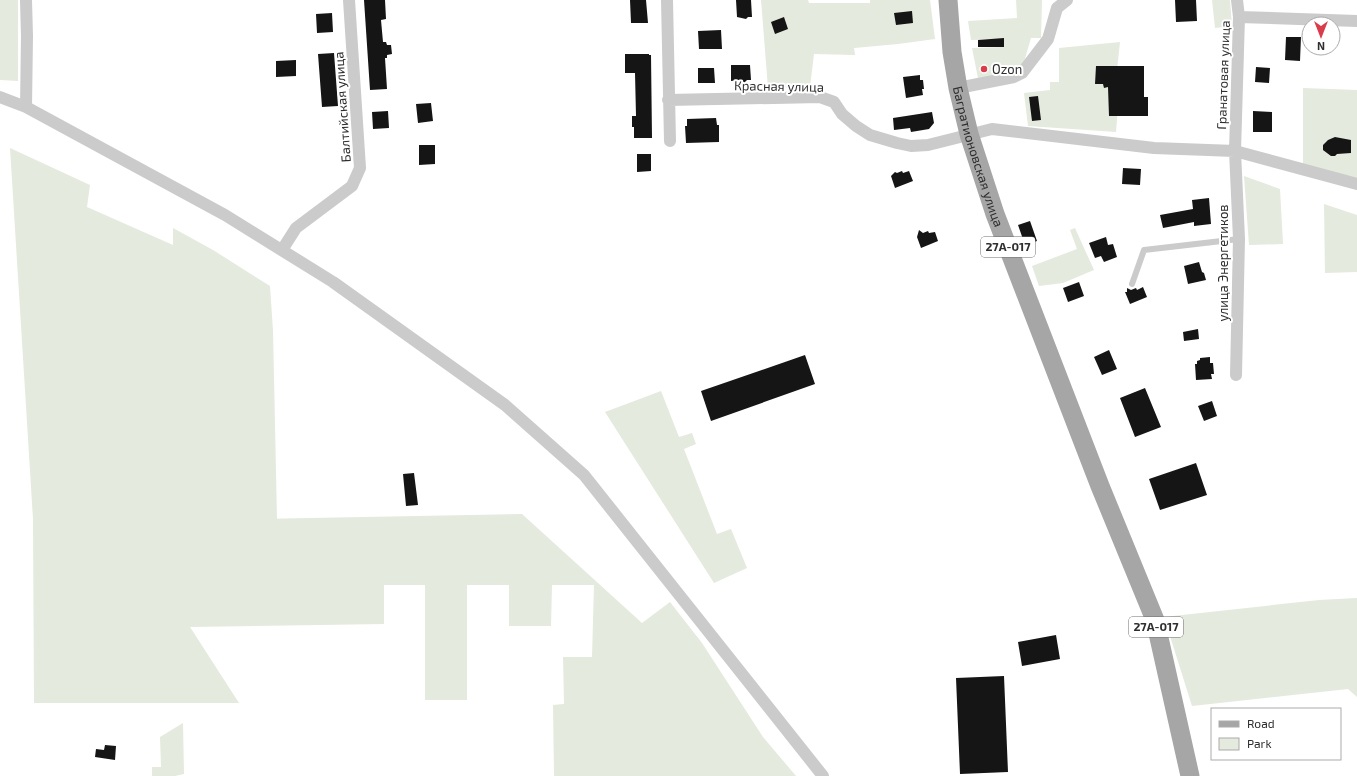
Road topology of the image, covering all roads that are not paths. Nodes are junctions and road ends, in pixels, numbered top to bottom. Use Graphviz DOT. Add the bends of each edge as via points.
graph roads {
  1 [pos="26,0"];
  2 [pos="349,0"];
  3 [pos="667,0"];
  4 [pos="948,0"];
  5 [pos="1067,0"];
  6 [pos="1237,0"];
  7 [pos="1239,17"];
  8 [pos="1357,21"];
  9 [pos="958,88"];
  10 [pos="0,97"];
  11 [pos="668,100"];
  12 [pos="26,107"];
  13 [pos="969,134"];
  14 [pos="670,141"];
  15 [pos="1235,151"];
  16 [pos="1357,184"];
  17 [pos="1239,239"];
  18 [pos="282,250"];
  19 [pos="1132,284"];
  20 [pos="1236,375"];
  21 [pos="823,776"];
  22 [pos="1190,776"];
  1 -- 12 [label="street"];
  2 -- 18 [label="street, Балтийская улица" via="360,168 352,186 296,228"];
  3 -- 11 [label="street"];
  4 -- 9 [label="main road, Багратионовская улица / 27А-017"];
  5 -- 9 [label="street" via="1057,8 1048,39 1022,73"];
  6 -- 7 [label="street, Гранатовая улица"];
  7 -- 8 [label="street"];
  7 -- 15 [label="street, Гранатовая улица"];
  9 -- 13 [label="main road, Багратионовская улица / 27А-017"];
  10 -- 12 [label="street"];
  11 -- 13 [label="street, Красная улица" via="820,98 834,102 842,114 870,135 896,144 928,145"];
  11 -- 14 [label="street"];
  12 -- 18 [label="street" via="225,215"];
  13 -- 15 [label="street, Красная улица" via="992,128 1154,148"];
  13 -- 22 [label="main road, Багратионовская улица / 27А-017" via="995,214 1154,620"];
  15 -- 16 [label="street, Красная улица"];
  15 -- 17 [label="street, улица Энергетиков"];
  17 -- 19 [label="lane" via="1144,250"];
  17 -- 20 [label="street, улица Энергетиков"];
  18 -- 21 [label="street" via="333,282 505,405 584,475"];
}
